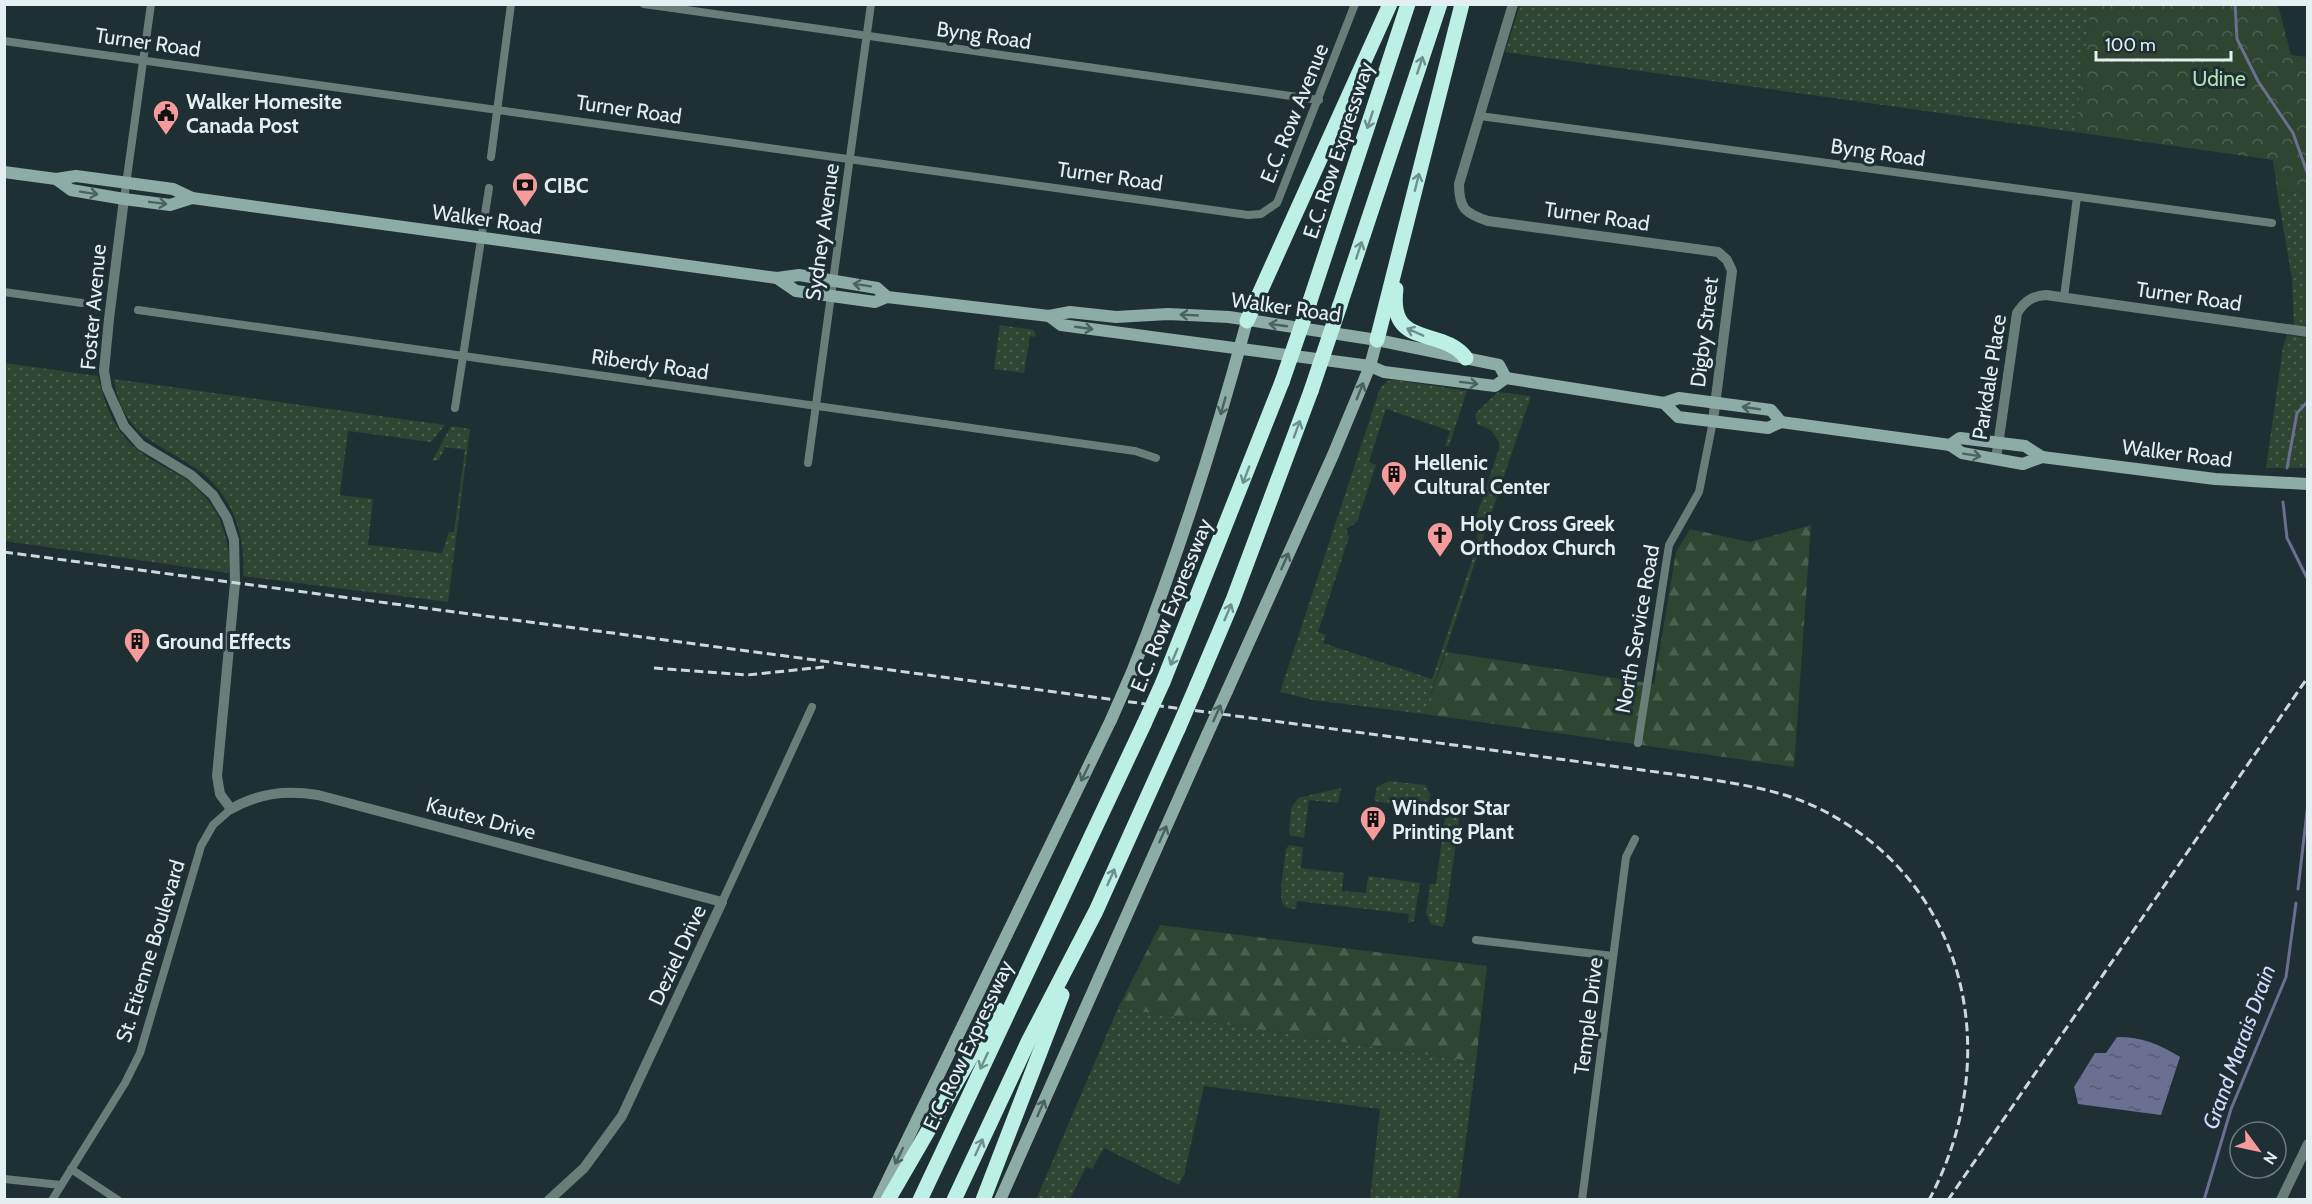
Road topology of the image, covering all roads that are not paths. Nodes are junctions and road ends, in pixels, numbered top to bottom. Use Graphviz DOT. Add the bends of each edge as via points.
graph roads {
  1 [pos="151,4"];
  2 [pos="511,4"];
  3 [pos="644,4"];
  4 [pos="871,4"];
  5 [pos="1355,4"];
  6 [pos="1390,4"];
  7 [pos="1408,4"];
  8 [pos="1440,4"];
  9 [pos="1462,4"];
  10 [pos="1513,4"];
  11 [pos="867,36"];
  12 [pos="4,41"];
  13 [pos="143,61"];
  14 [pos="1319,100"];
  15 [pos="497,110"];
  16 [pos="1480,116"];
  17 [pos="490,157"];
  18 [pos="850,160"];
  19 [pos="4,172"];
  20 [pos="56,179"];
  21 [pos="126,183"];
  22 [pos="489,188"];
  23 [pos="2077,196"];
  24 [pos="192,198"];
  25 [pos="124,199"];
  26 [pos="1248,215"];
  27 [pos="2272,223"];
  28 [pos="481,238"];
  29 [pos="1402,238"];
  30 [pos="1718,252"];
  31 [pos="777,278"];
  32 [pos="833,281"];
  33 [pos="4,292"];
  34 [pos="831,296"];
  35 [pos="886,297"];
  36 [pos="2064,297"];
  37 [pos="82,303"];
  38 [pos="138,310"];
  39 [pos="1049,316"];
  40 [pos="1247,321"];
  41 [pos="2307,332"];
  42 [pos="1377,340"];
  43 [pos="1239,350"];
  44 [pos="464,356"];
  45 [pos="1466,358"];
  46 [pos="1370,366"];
  47 [pos="1506,378"];
  48 [pos="1716,403"];
  49 [pos="1664,404"];
  50 [pos="816,405"];
  51 [pos="455,408"];
  52 [pos="1713,421"];
  53 [pos="1781,422"];
  54 [pos="1998,443"];
  55 [pos="1950,444"];
  56 [pos="1156,458"];
  57 [pos="2042,458"];
  58 [pos="1996,459"];
  59 [pos="808,463"];
  60 [pos="2307,484"];
  61 [pos="812,707"];
  62 [pos="1638,743"];
  63 [pos="231,809"];
  64 [pos="1635,839"];
  65 [pos="722,902"];
  66 [pos="1096,911"];
  67 [pos="1044,932"];
  68 [pos="1476,940"];
  69 [pos="1613,957"];
  70 [pos="2307,1147"];
  71 [pos="71,1169"];
  72 [pos="4,1179"];
  73 [pos="61,1185"];
  74 [pos="52,1200"];
  75 [pos="118,1200"];
  76 [pos="549,1200"];
  77 [pos="878,1200"];
  78 [pos="888,1200"];
  79 [pos="920,1200"];
  80 [pos="954,1200"];
  81 [pos="983,1200"];
  82 [pos="1000,1200"];
  83 [pos="1582,1200"];
  84 [pos="2280,1200"];
  1 -- 13 [label="street, Foster Avenue"];
  2 -- 15 [label="street"];
  3 -- 11 [label="street, Byng Road"];
  4 -- 11 [label="street, Sydney Avenue"];
  5 -- 14 [label="street, E.C. Row Avenue"];
  6 -- 40 [label="highway"];
  7 -- 67 [label="highway, E.C. Row Expressway, one-way, bridge" via="1282,382 1163,682"];
  66 -- 8 [label="highway, one-way, bridge" via="1233,600 1311,392"];
  29 -- 9 [label="highway, one-way"];
  10 -- 16 [label="street"];
  11 -- 14 [label="street, Byng Road"];
  11 -- 18 [label="street, Sydney Avenue"];
  12 -- 13 [label="street, Turner Road"];
  13 -- 15 [label="street, Turner Road"];
  13 -- 21 [label="street, Foster Avenue"];
  14 -- 26 [label="street, E.C. Row Avenue" via="1277,203 1261,214"];
  15 -- 17 [label="street"];
  15 -- 18 [label="street, Turner Road"];
  16 -- 23 [label="street, Byng Road"];
  16 -- 30 [label="street, Turner Road" via="1459,184 1459,201 1464,211 1488,221"];
  18 -- 26 [label="street, Turner Road"];
  18 -- 32 [label="street, Sydney Avenue"];
  19 -- 20 [label="main road, Walker Road"];
  20 -- 21 [label="main road, Walker Road" via="76,176"];
  20 -- 25 [label="main road, Walker Road, one-way" via="71,190"];
  21 -- 24 [label="main road, Walker Road" via="173,189"];
  21 -- 25 [label="street, Foster Avenue"];
  22 -- 28 [label="street"];
  23 -- 27 [label="street, Byng Road"];
  23 -- 36 [label="street"];
  25 -- 24 [label="main road, Walker Road, one-way" via="170,205"];
  24 -- 28 [label="main road, Walker Road"];
  25 -- 63 [label="street, Foster Avenue" via="104,370 107,388 124,426 141,445 191,475 213,495 234,540 235,583 217,776 220,794"];
  28 -- 31 [label="main road, Walker Road"];
  28 -- 44 [label="street"];
  29 -- 42 [label="highway"];
  45 -- 29 [label="highway, one-way" via="1459,349 1413,333 1398,320 1394,299"];
  30 -- 48 [label="street, Digby Street" via="1732,272"];
  31 -- 32 [label="main road, Walker Road" via="799,275"];
  31 -- 34 [label="main road, Walker Road" via="796,291"];
  32 -- 34 [label="street, Sydney Avenue"];
  35 -- 32 [label="main road, Walker Road, one-way" via="877,288"];
  33 -- 37 [label="street"];
  34 -- 35 [label="main road, Walker Road" via="875,302"];
  34 -- 50 [label="street, Sydney Avenue"];
  35 -- 39 [label="main road, Walker Road"];
  36 -- 41 [label="street, Turner Road"];
  36 -- 54 [label="street, Parkdale Place" via="2034,296 2017,313"];
  38 -- 44 [label="street, Riberdy Road"];
  40 -- 39 [label="main road, Walker Road, one-way" via="1168,314 1116,317 1070,312"];
  39 -- 43 [label="main road, Walker Road, one-way" via="1061,325"];
  42 -- 40 [label="main road, Walker Road, one-way"];
  40 -- 43 [label="main road"];
  42 -- 45 [label="main road, Walker Road"];
  42 -- 46 [label="main road"];
  43 -- 46 [label="main road, Walker Road"];
  43 -- 77 [label="main road, one-way, bridge" via="1205,471 1132,672"];
  44 -- 50 [label="street, Riberdy Road"];
  44 -- 51 [label="street"];
  45 -- 47 [label="main road, Walker Road" via="1499,365"];
  46 -- 47 [label="main road, Walker Road, one-way" via="1384,372 1495,386"];
  82 -- 46 [label="main road, one-way, bridge"];
  47 -- 49 [label="main road, Walker Road"];
  48 -- 49 [label="main road, Walker Road" via="1678,398"];
  48 -- 52 [label="street, Digby Street"];
  53 -- 48 [label="main road, Walker Road, one-way" via="1771,410"];
  49 -- 52 [label="main road, Walker Road" via="1678,417"];
  50 -- 56 [label="street, Riberdy Road" via="1135,451"];
  50 -- 59 [label="street, Sydney Avenue"];
  52 -- 53 [label="main road, Walker Road" via="1768,428"];
  52 -- 62 [label="street, North Service Road" via="1699,492 1669,545"];
  53 -- 55 [label="main road, Walker Road"];
  54 -- 55 [label="main road, Walker Road" via="1960,438"];
  54 -- 57 [label="main road, Walker Road" via="2025,446"];
  54 -- 58 [label="street, Parkdale Place"];
  55 -- 58 [label="main road, Walker Road, one-way" via="1962,453"];
  57 -- 58 [label="main road, Walker Road" via="2023,464"];
  57 -- 60 [label="main road, Walker Road" via="2215,479"];
  61 -- 65 [label="street, Deziel Drive"];
  63 -- 65 [label="street, Kautex Drive" via="248,799 273,793 318,795"];
  63 -- 71 [label="street, St. Etienne Boulevard" via="213,825 201,846 140,1053"];
  64 -- 69 [label="street, Temple Drive" via="1626,857"];
  65 -- 76 [label="street, Deziel Drive" via="622,1116 584,1168"];
  80 -- 66 [label="highway, one-way" via="1028,1042"];
  66 -- 81 [label="highway"];
  67 -- 78 [label="highway"];
  67 -- 79 [label="highway, E.C. Row Expressway, one-way"];
  68 -- 69 [label="street"];
  69 -- 83 [label="street, Temple Drive"];
  70 -- 84 [label="street"];
  71 -- 73 [label="street, St. Etienne Boulevard"];
  71 -- 75 [label="street"];
  72 -- 73 [label="street"];
  73 -- 74 [label="street, St. Etienne Boulevard"];
}
